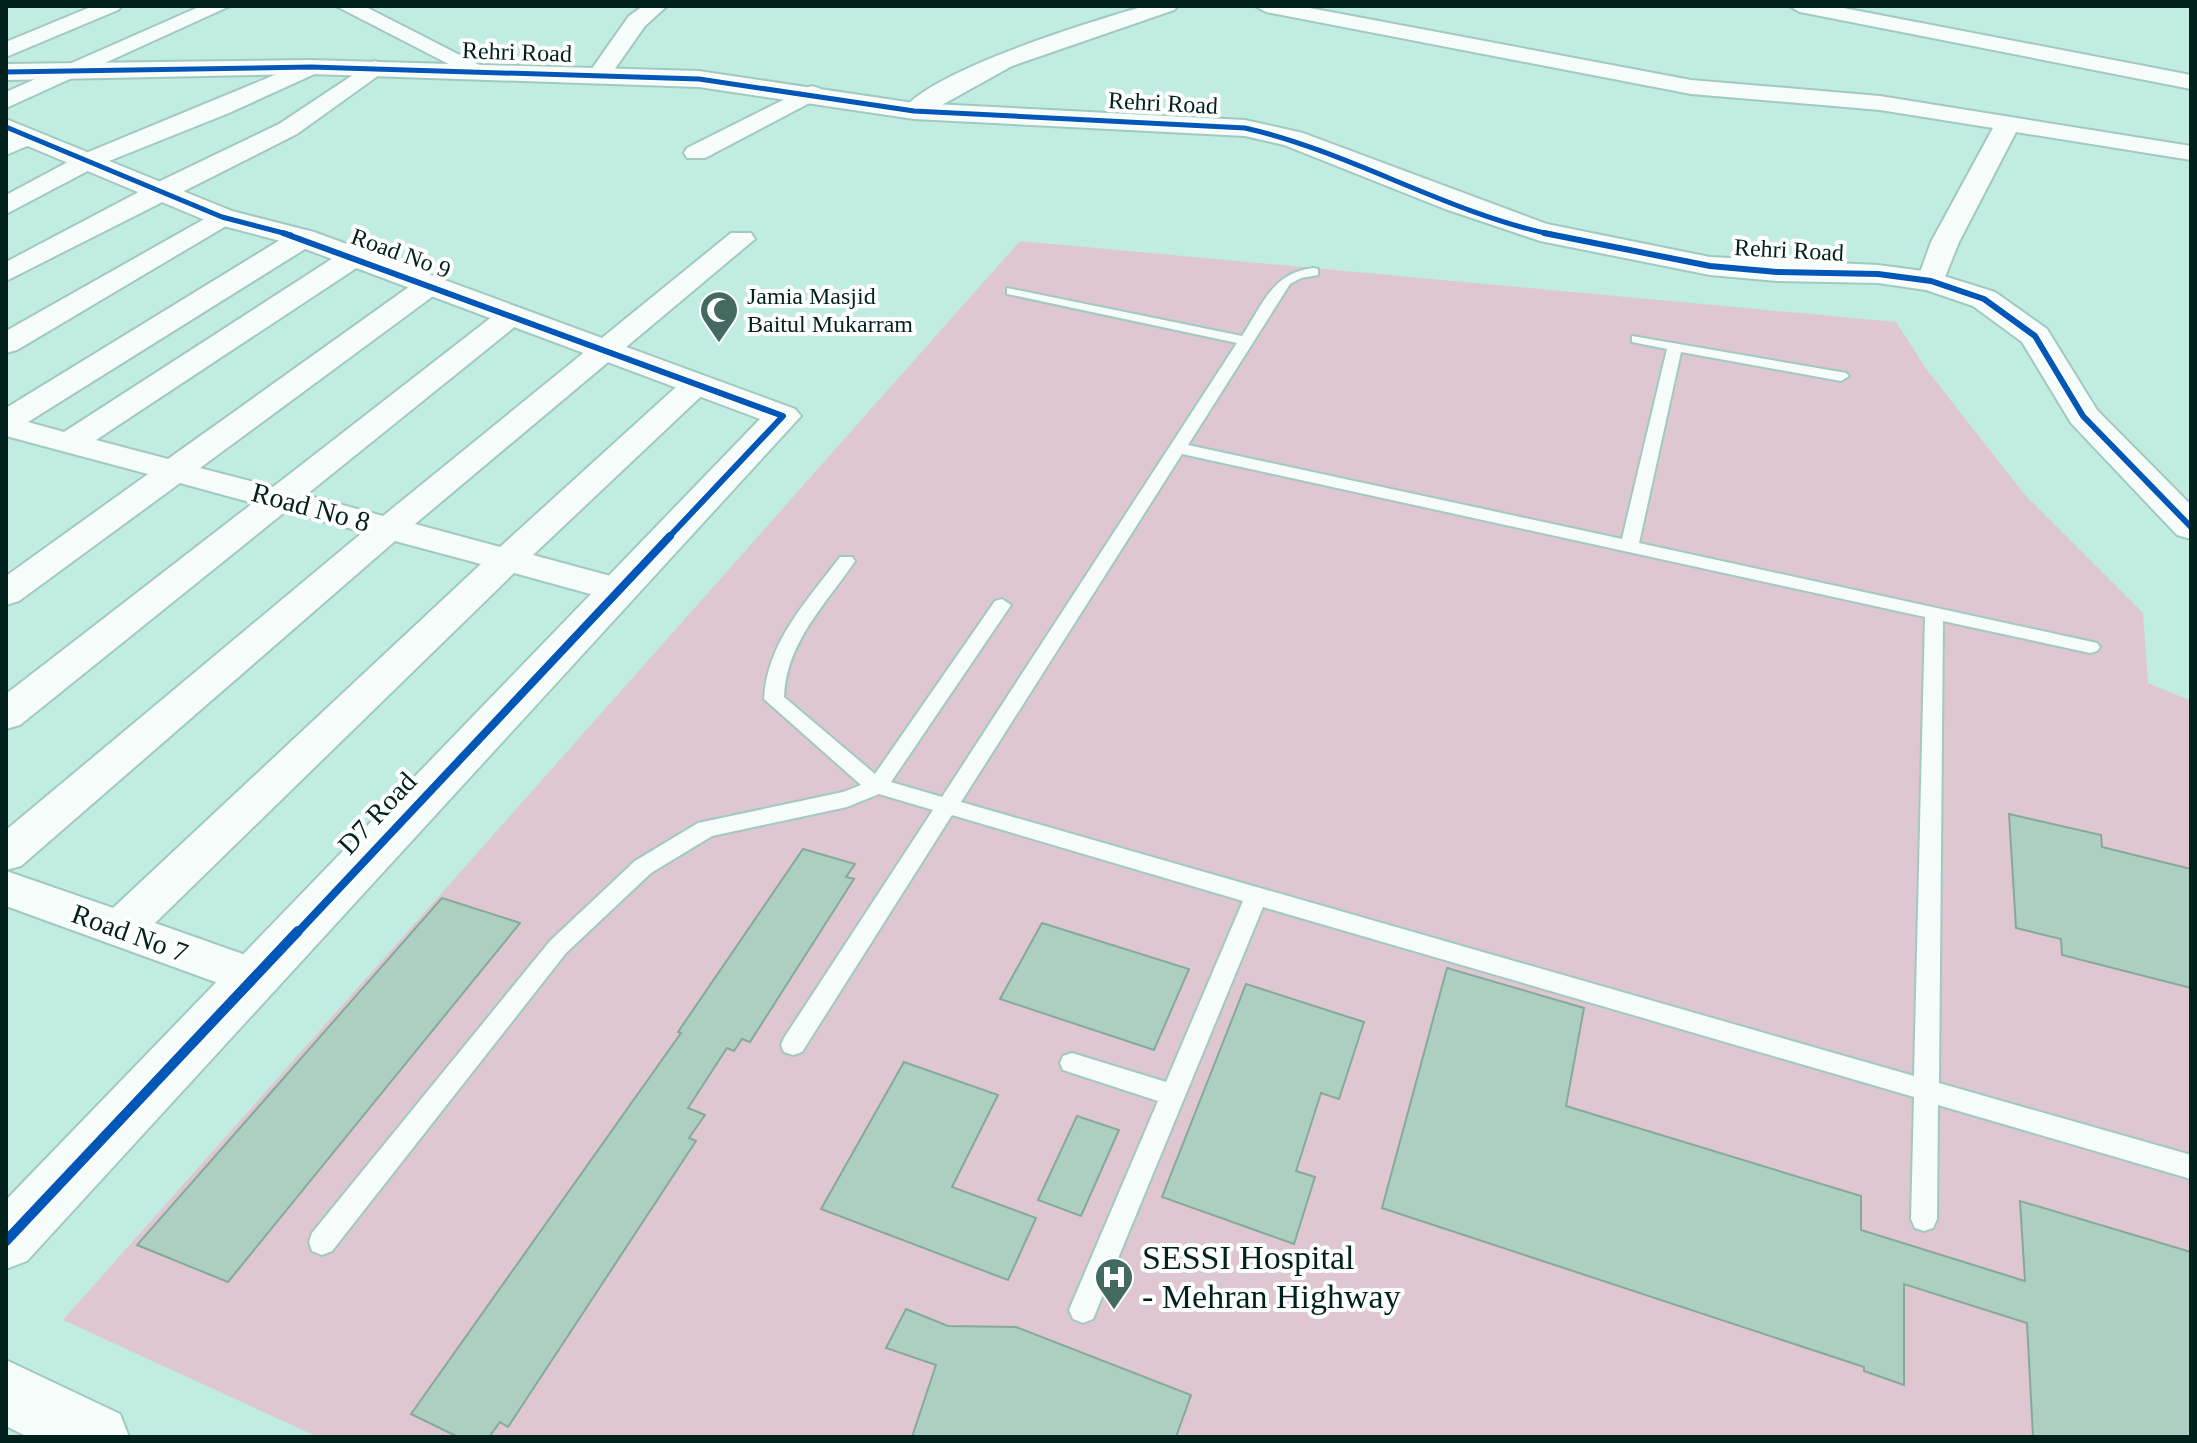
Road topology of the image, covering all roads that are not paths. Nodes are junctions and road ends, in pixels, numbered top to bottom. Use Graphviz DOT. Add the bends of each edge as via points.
graph roads {
  1 [pos="111,6"];
  2 [pos="219,6"];
  3 [pos="347,6"];
  4 [pos="656,6"];
  5 [pos="1167,6"];
  6 [pos="1266,6"];
  7 [pos="1800,6"];
  8 [pos="398,10"];
  9 [pos="371,18"];
  10 [pos="6,50"];
  11 [pos="311,67"];
  12 [pos="374,68"];
  13 [pos="77,70"];
  14 [pos="480,71"];
  15 [pos="6,72"];
  16 [pos="599,75"];
  17 [pos="2191,82"];
  18 [pos="811,93"];
  19 [pos="6,101"];
  20 [pos="914,111"];
  21 [pos="2009,122"];
  22 [pos="14,137"];
  23 [pos="696,153"];
  24 [pos="2191,153"];
  25 [pos="90,160"];
  26 [pos="159,191"];
  27 [pos="6,206"];
  28 [pos="222,217"];
  29 [pos="303,238"];
  30 [pos="741,239"];
  31 [pos="354,257"];
  32 [pos="1313,272"];
  33 [pos="6,273"];
  34 [pos="1931,281"];
  35 [pos="430,285"];
  36 [pos="1012,291"];
  37 [pos="512,315"];
  38 [pos="1637,339"];
  39 [pos="1247,341"];
  40 [pos="6,344"];
  41 [pos="1675,346"];
  42 [pos="605,350"];
  43 [pos="1841,376"];
  44 [pos="697,385"];
  45 [pos="783,416"];
  46 [pos="6,424"];
  47 [pos="69,443"];
  48 [pos="1178,448"];
  49 [pos="175,470"];
  50 [pos="279,499"];
  51 [pos="2191,527"];
  52 [pos="389,528"];
  53 [pos="1629,547"];
  54 [pos="507,560"];
  55 [pos="846,561"];
  56 [pos="616,589"];
  57 [pos="6,593"];
  58 [pos="1002,605"];
  59 [pos="1934,613"];
  60 [pos="2090,647"];
  61 [pos="6,715"];
  62 [pos="878,786"];
  63 [pos="948,806"];
  64 [pos="6,854"];
  65 [pos="1257,895"];
  66 [pos="14,900"];
  67 [pos="120,929"];
  68 [pos="254,977"];
  69 [pos="793,1045"];
  70 [pos="1072,1063"];
  71 [pos="1927,1089"];
  72 [pos="1174,1095"];
  73 [pos="2191,1167"];
  74 [pos="1924,1219"];
  75 [pos="6,1241"];
  76 [pos="322,1242"];
  77 [pos="1083,1310"];
  78 [pos="6,1392"];
  79 [pos="97,1437"];
  1 -- 10 [label="street"];
  2 -- 13 [label="street"];
  3 -- 9 [label="street"];
  4 -- 16 [label="street" via="637,21"];
  5 -- 20 [label="street" via="1072,35 991,68 951,85"];
  6 -- 21 [label="street" via="1691,87 1880,103"];
  7 -- 17 [label="street"];
  8 -- 9 [label="street"];
  9 -- 14 [label="street"];
  11 -- 12 [label="street, Rehri Road"];
  11 -- 13 [label="street, Rehri Road"];
  11 -- 25 [label="street"];
  12 -- 14 [label="street, Rehri Road"];
  12 -- 26 [label="street" via="288,129"];
  13 -- 15 [label="street, Rehri Road"];
  13 -- 19 [label="street"];
  14 -- 16 [label="street, Rehri Road"];
  16 -- 18 [label="street, Rehri Road" via="699,79"];
  18 -- 20 [label="street, Rehri Road"];
  18 -- 23 [label="street"];
  20 -- 34 [label="street, Rehri Road" via="1245,128 1293,139 1540,232 1598,245 1710,266"];
  21 -- 24 [label="street"];
  21 -- 34 [label="street" via="1945,242"];
  22 -- 25 [label="street, Road No 9"];
  25 -- 26 [label="street, Road No 9"];
  25 -- 27 [label="street"];
  26 -- 28 [label="street, Road No 9"];
  26 -- 33 [label="street"];
  28 -- 29 [label="street, Road No 9"];
  28 -- 40 [label="street"];
  29 -- 31 [label="street, Road No 9"];
  29 -- 46 [label="street"];
  30 -- 42 [label="street"];
  31 -- 35 [label="street, Road No 9"];
  31 -- 47 [label="street"];
  32 -- 39 [label="lane" via="1285,281"];
  34 -- 51 [label="street, Rehri Road" via="1984,299 2035,336 2083,416"];
  35 -- 37 [label="street, Road No 9"];
  35 -- 49 [label="street"];
  36 -- 39 [label="lane"];
  37 -- 42 [label="street, Road No 9"];
  37 -- 50 [label="street"];
  38 -- 41 [label="lane"];
  39 -- 48 [label="lane"];
  41 -- 43 [label="lane"];
  41 -- 53 [label="lane"];
  42 -- 44 [label="street, Road No 9"];
  42 -- 52 [label="street"];
  44 -- 45 [label="street, Road No 9"];
  44 -- 54 [label="street"];
  45 -- 56 [label="street, D7 Road"];
  46 -- 47 [label="street, Road No 8"];
  47 -- 49 [label="street, Road No 8"];
  48 -- 53 [label="lane"];
  48 -- 63 [label="lane"];
  49 -- 50 [label="street, Road No 8"];
  49 -- 57 [label="street"];
  50 -- 52 [label="street, Road No 8"];
  50 -- 61 [label="street"];
  52 -- 54 [label="street, Road No 8"];
  52 -- 64 [label="street"];
  53 -- 59 [label="lane"];
  54 -- 56 [label="street, Road No 8"];
  54 -- 67 [label="street"];
  55 -- 62 [label="lane" via="783,652 773,680 774,699"];
  56 -- 68 [label="street, D7 Road"];
  58 -- 62 [label="lane"];
  59 -- 60 [label="lane"];
  59 -- 71 [label="lane"];
  62 -- 63 [label="lane"];
  62 -- 76 [label="lane" via="847,799 706,829 643,867 558,947"];
  63 -- 65 [label="lane"];
  63 -- 69 [label="lane"];
  65 -- 71 [label="lane"];
  65 -- 72 [label="lane"];
  66 -- 67 [label="street, Road No 7"];
  67 -- 68 [label="street, Road No 7"];
  68 -- 75 [label="street, D7 Road"];
  70 -- 72 [label="lane"];
  71 -- 73 [label="lane"];
  71 -- 74 [label="lane"];
  72 -- 77 [label="lane"];
  78 -- 79 [label="street"];
}
